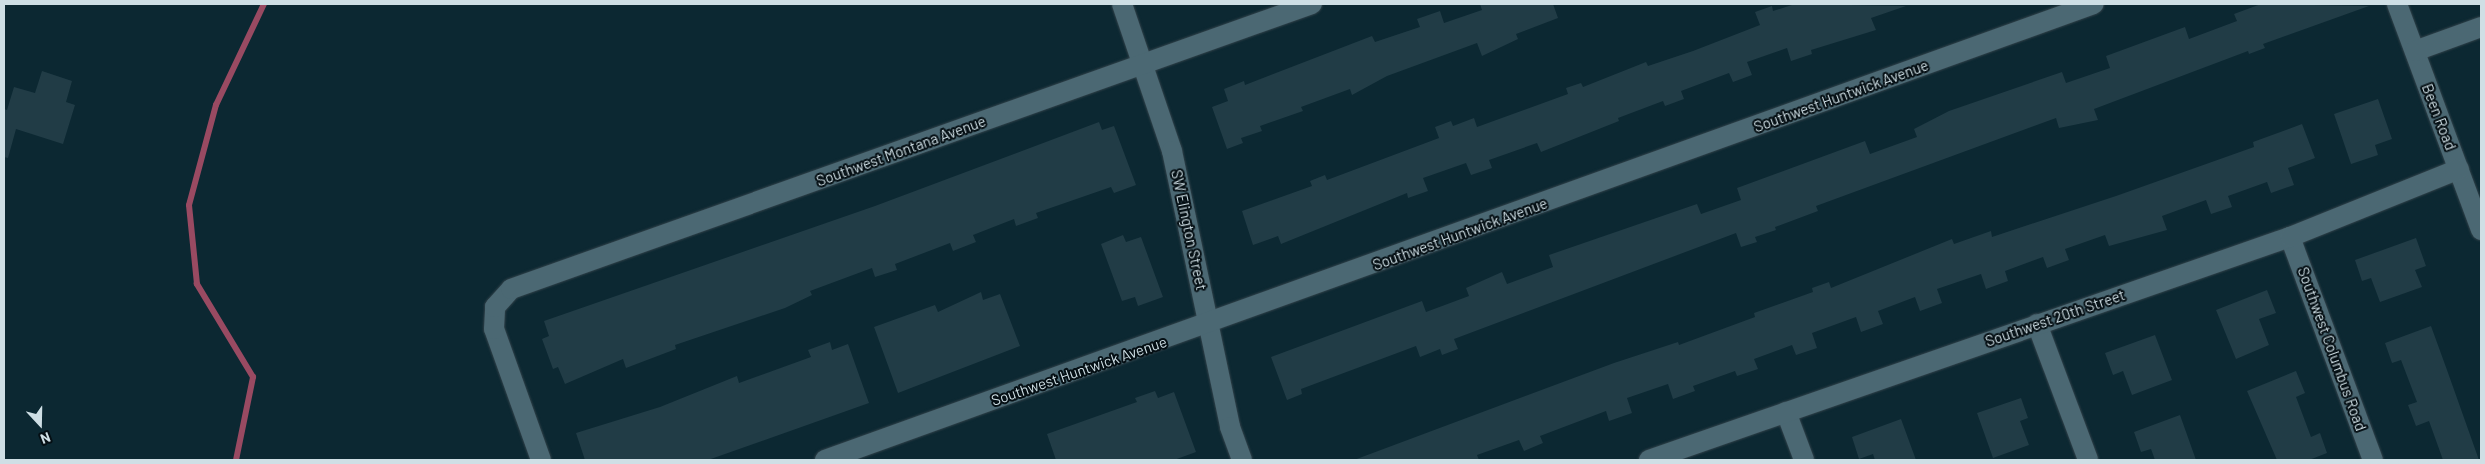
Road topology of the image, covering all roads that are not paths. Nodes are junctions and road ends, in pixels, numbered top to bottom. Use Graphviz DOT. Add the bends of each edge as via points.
graph roads {
  1 [pos="1122,4"];
  2 [pos="1312,4"];
  3 [pos="2094,4"];
  4 [pos="2397,4"];
  5 [pos="2481,27"];
  6 [pos="2414,52"];
  7 [pos="1144,65"];
  8 [pos="2459,169"];
  9 [pos="2481,230"];
  10 [pos="2290,237"];
  11 [pos="2037,324"];
  12 [pos="1208,325"];
  13 [pos="1786,412"];
  14 [pos="541,460"];
  15 [pos="825,460"];
  16 [pos="1242,460"];
  17 [pos="1649,460"];
  18 [pos="1804,460"];
  19 [pos="2088,460"];
  20 [pos="2374,460"];
  1 -- 7 [label="street, SW Elington Street"];
  2 -- 7 [label="street, Southwest Montana Avenue"];
  3 -- 12 [label="street, Southwest Huntwick Avenue"];
  4 -- 6 [label="street, Been Road"];
  5 -- 6 [label="street"];
  6 -- 8 [label="street, Been Road"];
  7 -- 12 [label="street, SW Elington Street" via="1172,151"];
  7 -- 14 [label="street, Southwest Montana Avenue" via="511,289 495,307 494,329"];
  8 -- 9 [label="street, Been Road"];
  8 -- 10 [label="street, Southwest 20th Street"];
  10 -- 11 [label="street, Southwest 20th Street"];
  10 -- 20 [label="street, Southwest Columbus Road"];
  11 -- 13 [label="street, Southwest 20th Street"];
  11 -- 19 [label="street"];
  12 -- 15 [label="street, Southwest Huntwick Avenue"];
  12 -- 16 [label="street, SW Elington Street" via="1230,427"];
  13 -- 17 [label="street, Southwest 20th Street"];
  13 -- 18 [label="street"];
}
